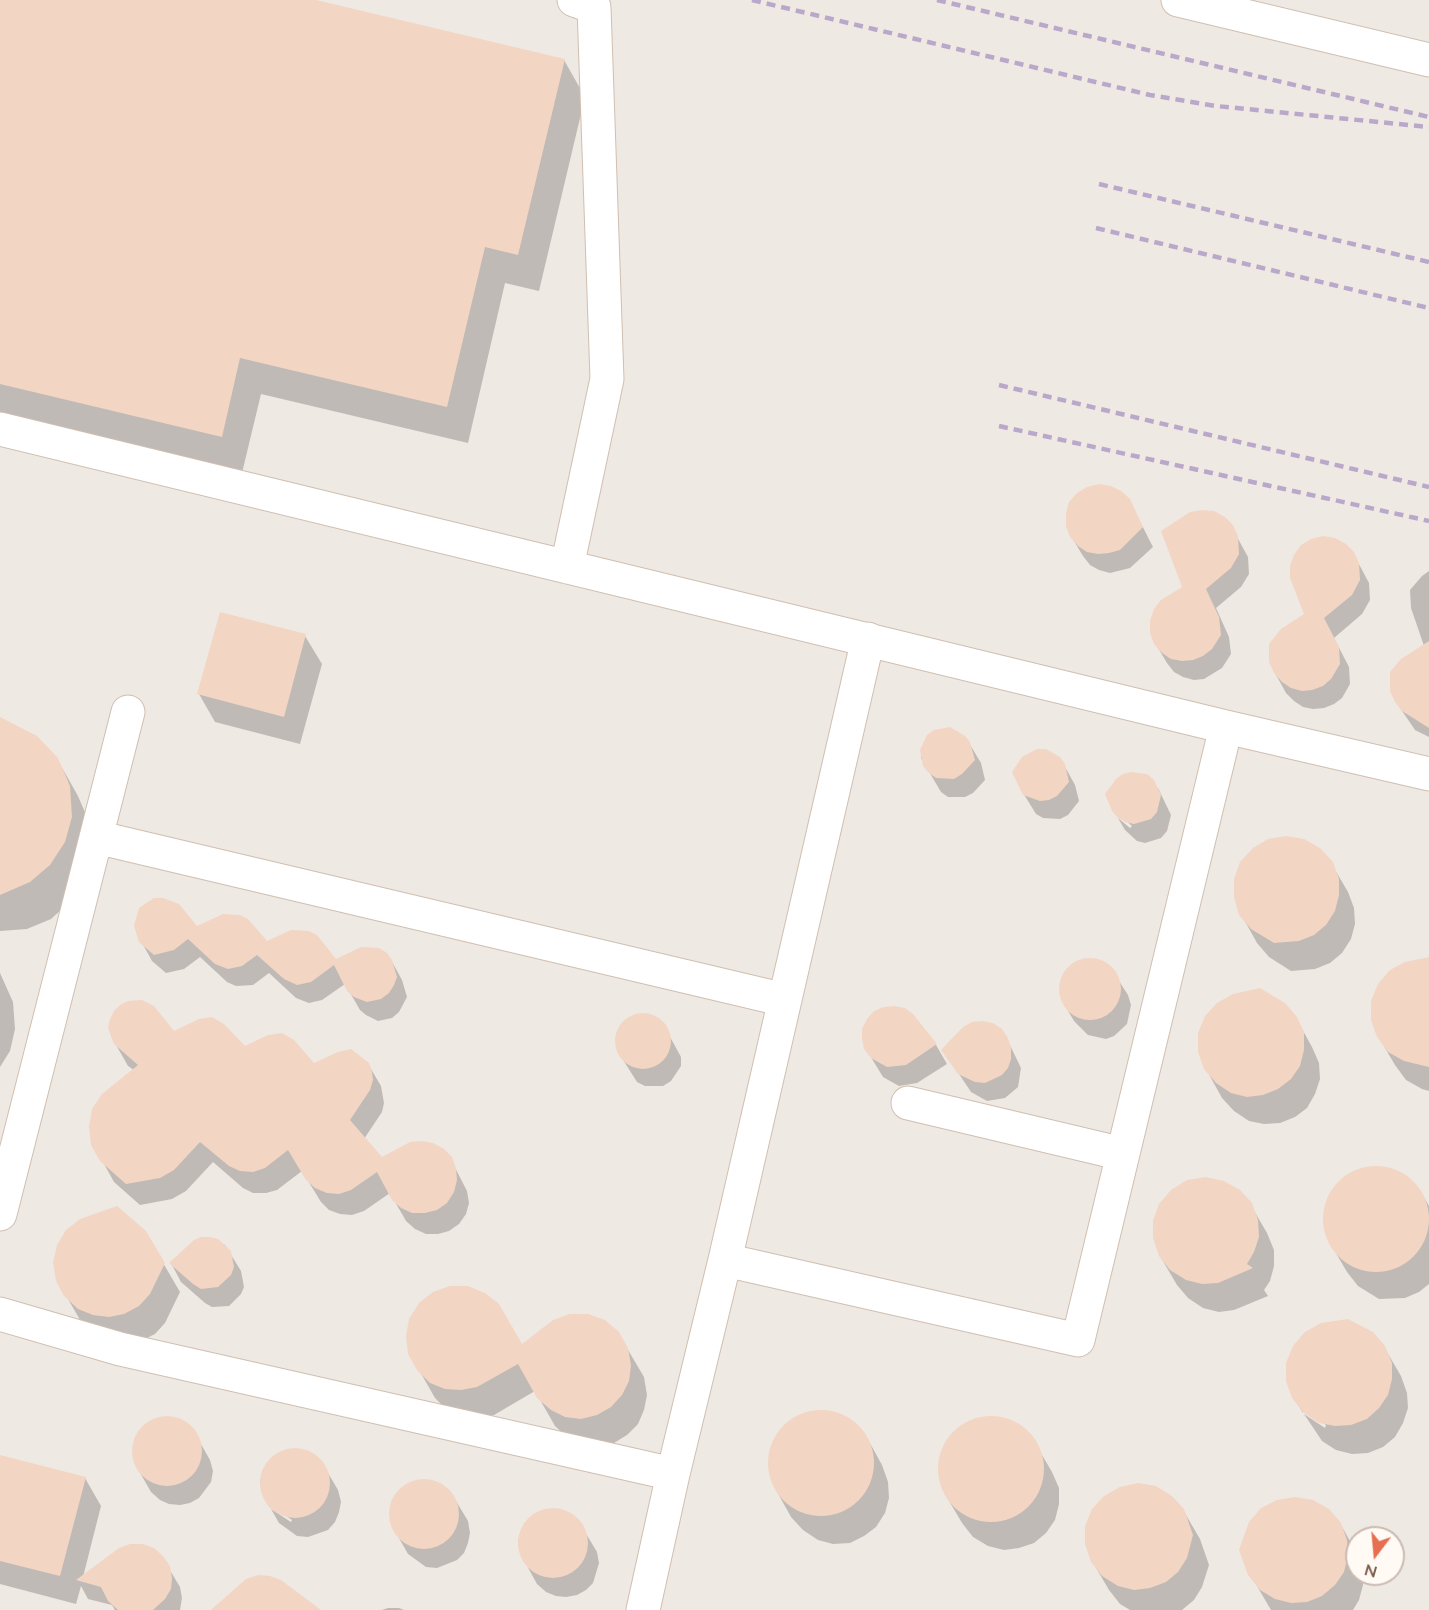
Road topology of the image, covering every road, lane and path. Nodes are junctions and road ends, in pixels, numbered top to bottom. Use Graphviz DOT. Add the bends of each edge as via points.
graph roads {
  1 [pos="574,0"];
  2 [pos="1178,0"];
  3 [pos="1429,60"];
  4 [pos="0,429"];
  5 [pos="567,567"];
  6 [pos="868,639"];
  7 [pos="128,712"];
  8 [pos="1226,727"];
  9 [pos="1429,774"];
  10 [pos="96,837"];
  11 [pos="785,1000"];
  12 [pos="908,1103"];
  13 [pos="1123,1154"];
  14 [pos="0,1214"];
  15 [pos="725,1260"];
  16 [pos="0,1314"];
  17 [pos="673,1474"];
  18 [pos="643,1610"];
  1 -- 5 [label="lane" via="594,7 607,379"];
  2 -- 3 [label="lane"];
  4 -- 5 [label="lane"];
  5 -- 6 [label="lane"];
  6 -- 8 [label="lane"];
  6 -- 11 [label="lane"];
  7 -- 10 [label="lane"];
  8 -- 9 [label="lane"];
  8 -- 13 [label="lane"];
  10 -- 11 [label="lane"];
  10 -- 14 [label="lane"];
  11 -- 15 [label="lane"];
  12 -- 13 [label="lane"];
  13 -- 15 [label="lane" via="1078,1340"];
  15 -- 17 [label="lane"];
  16 -- 17 [label="lane" via="120,1349"];
  17 -- 18 [label="lane"];
}
